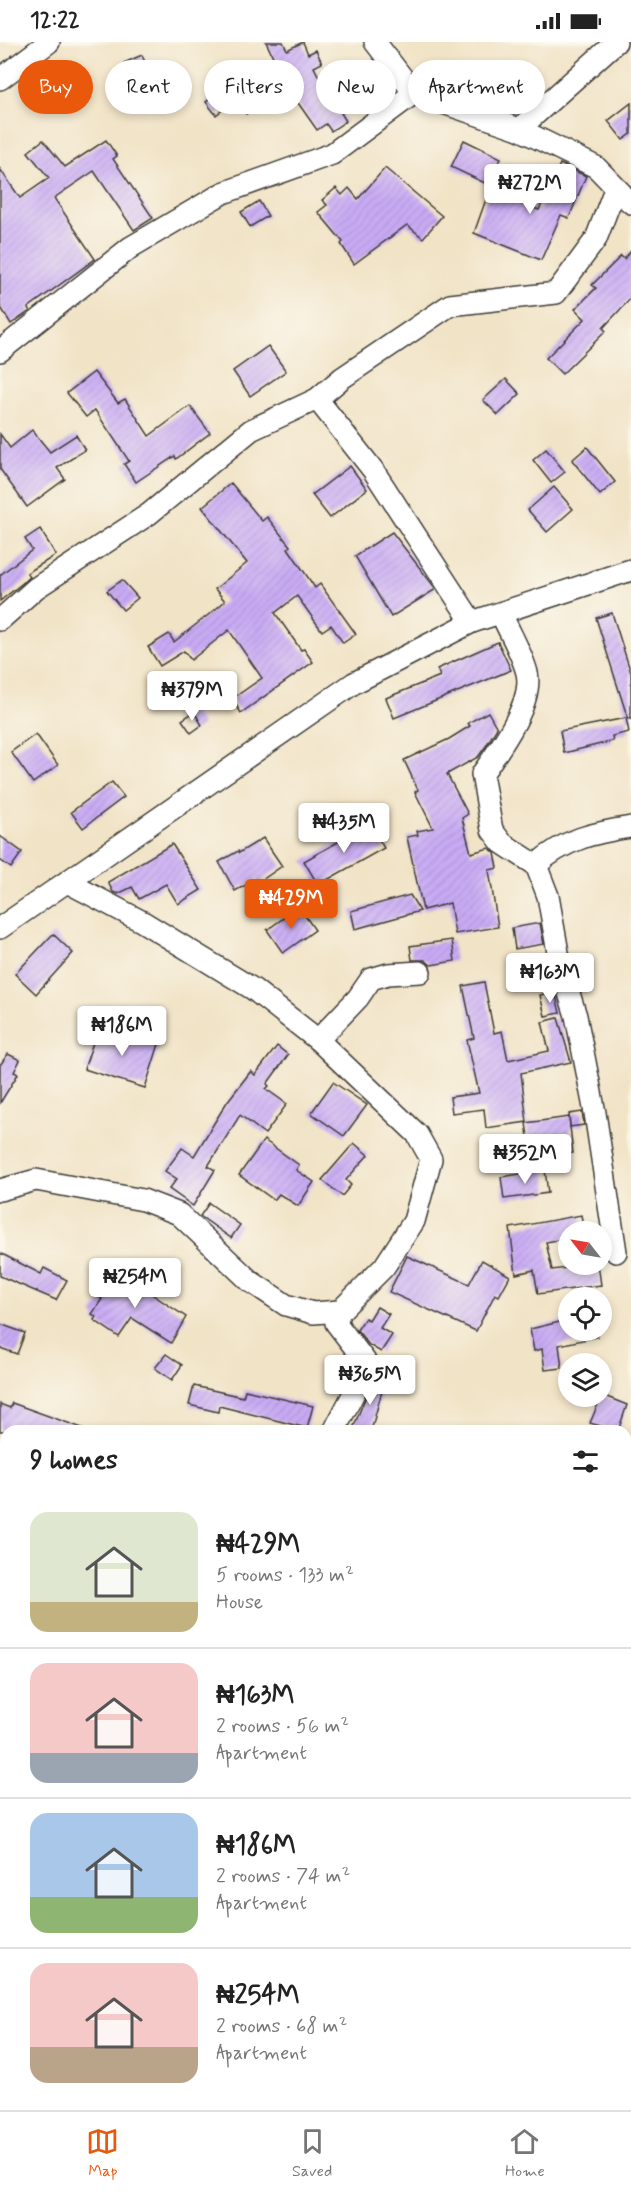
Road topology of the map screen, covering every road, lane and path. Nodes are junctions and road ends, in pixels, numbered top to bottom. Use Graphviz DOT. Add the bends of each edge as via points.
graph roads {
  1 [pos="49,42"];
  2 [pos="375,42"];
  3 [pos="616,42"];
  4 [pos="0,79"];
  5 [pos="408,85"];
  6 [pos="408,97"];
  7 [pos="475,114"];
  8 [pos="519,129"];
  9 [pos="623,196"];
  10 [pos="0,351"];
  11 [pos="317,399"];
  12 [pos="631,570"];
  13 [pos="501,613"];
  14 [pos="0,620"];
  15 [pos="472,622"];
  16 [pos="631,826"];
  17 [pos="536,865"];
  18 [pos="67,882"];
  19 [pos="0,928"];
  20 [pos="420,972"];
  21 [pos="318,1040"];
  22 [pos="0,1190"];
  23 [pos="616,1252"];
  24 [pos="340,1311"];
  25 [pos="337,1425"];
  1 -- 4 [label="street"];
  2 -- 5 [label="street"];
  3 -- 8 [label="street"];
  6 -- 10 [label="street" via="332,154 223,193 131,247"];
  7 -- 8 [label="street"];
  8 -- 9 [label="street" via="596,167"];
  9 -- 11 [label="street" via="556,293 450,305 415,326"];
  11 -- 14 [label="street" via="251,430 149,514 36,588"];
  11 -- 15 [label="street" via="373,470"];
  12 -- 13 [label="street"];
  13 -- 15 [label="street"];
  13 -- 17 [label="street" via="528,675 525,698 508,737 482,774 492,830 502,843"];
  15 -- 18 [label="street" via="354,683"];
  16 -- 17 [label="street" via="594,833 555,848"];
  17 -- 23 [label="street" via="548,896 560,964 576,1016 609,1192"];
  18 -- 19 [label="street"];
  18 -- 21 [label="street" via="143,922 253,989"];
  20 -- 21 [label="street" via="371,979"];
  21 -- 24 [label="street" via="417,1134 431,1159 414,1221 384,1268"];
  22 -- 24 [label="street" via="36,1180 143,1200 179,1215 250,1281 286,1305 313,1313"];
  24 -- 25 [label="street" via="336,1323 364,1361 355,1391"];
}
